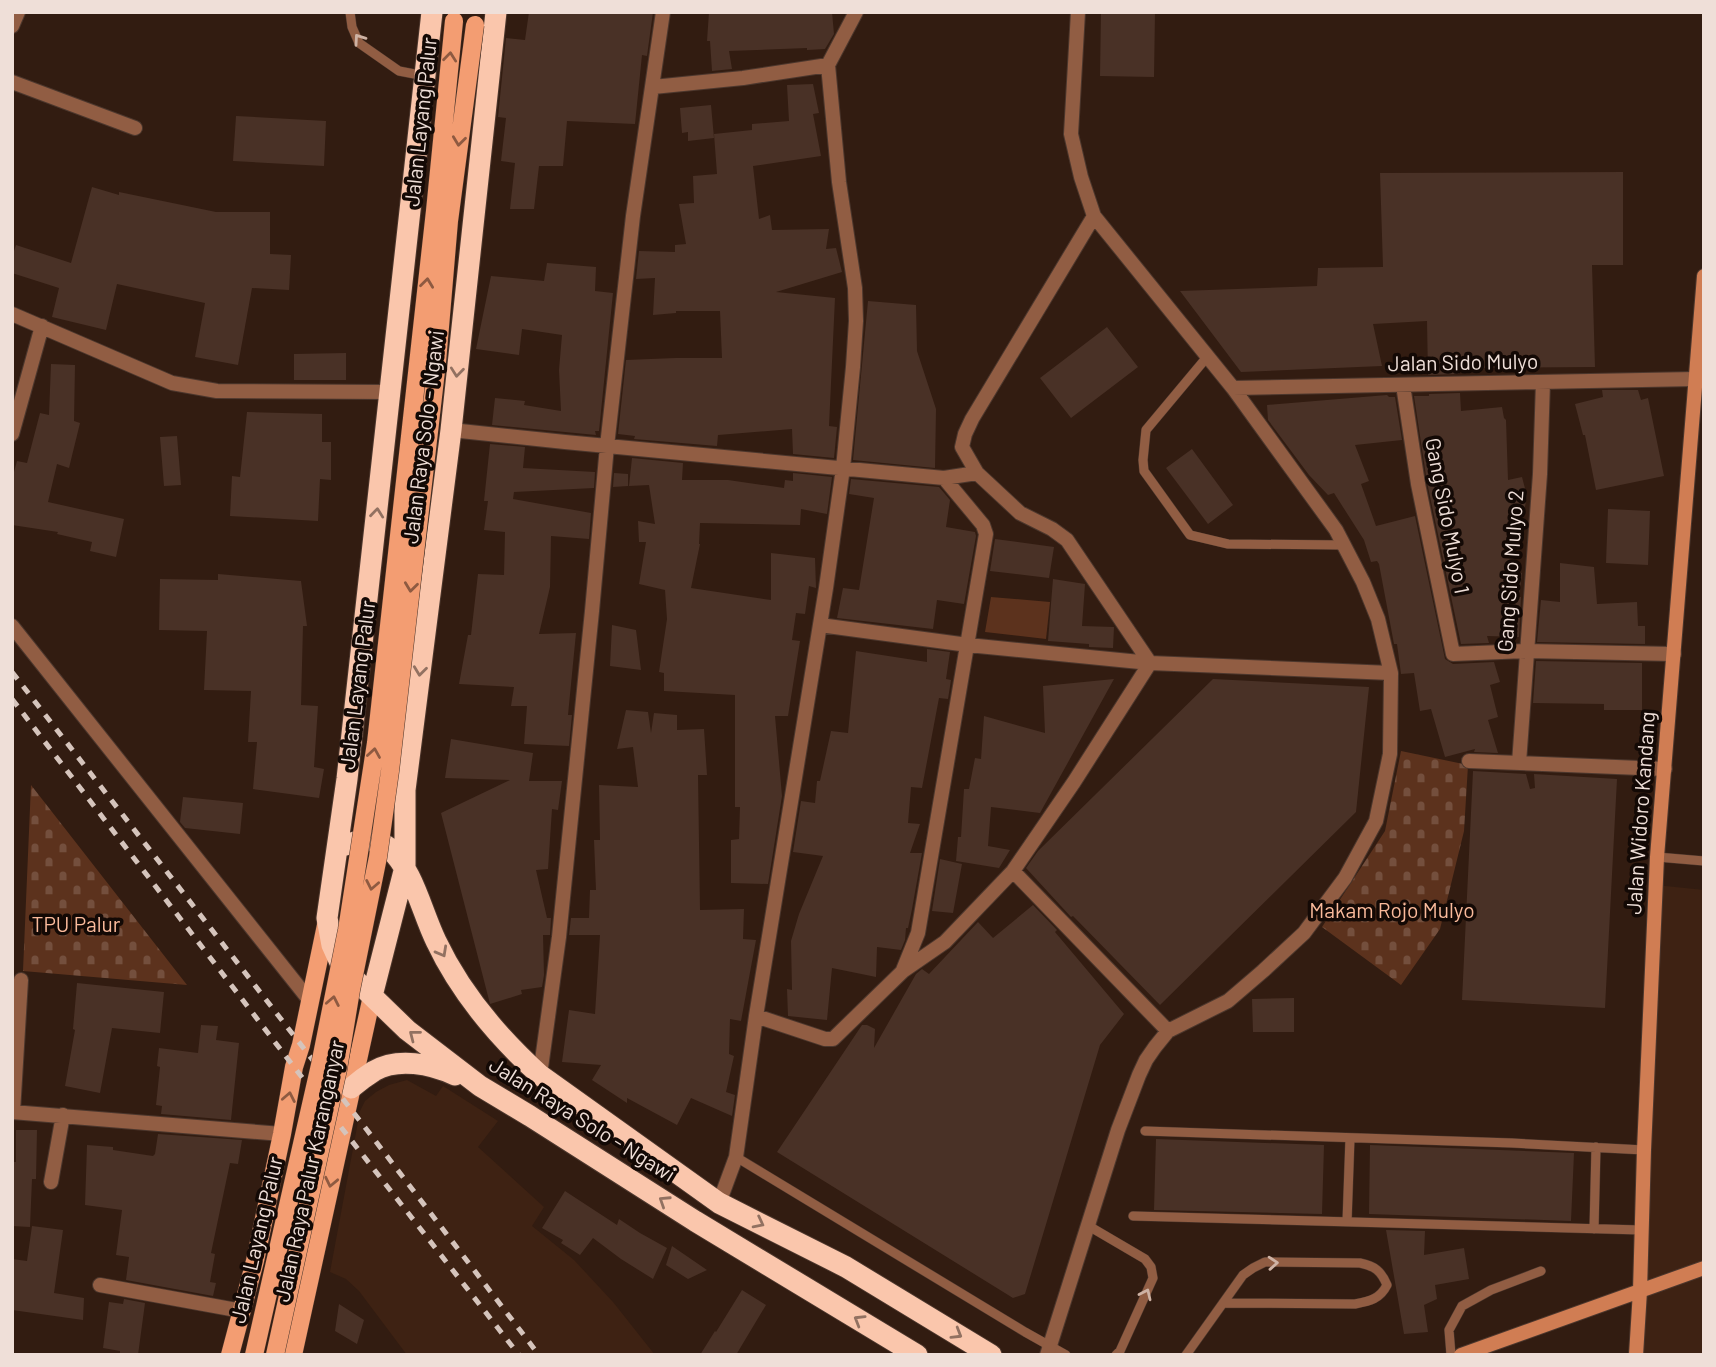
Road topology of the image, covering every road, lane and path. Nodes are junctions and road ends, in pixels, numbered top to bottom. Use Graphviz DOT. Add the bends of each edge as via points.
graph roads {
  1 [pos="18,12"];
  2 [pos="350,12"];
  3 [pos="432,12"];
  4 [pos="496,12"];
  5 [pos="663,12"];
  6 [pos="856,12"];
  7 [pos="1077,12"];
  8 [pos="454,17"];
  9 [pos="476,19"];
  10 [pos="12,26"];
  11 [pos="828,65"];
  12 [pos="425,76"];
  13 [pos="12,82"];
  14 [pos="653,87"];
  15 [pos="135,128"];
  16 [pos="1094,216"];
  17 [pos="1704,276"];
  18 [pos="12,314"];
  19 [pos="42,326"];
  20 [pos="1207,357"];
  21 [pos="1695,379"];
  22 [pos="1543,382"];
  23 [pos="1403,385"];
  24 [pos="1233,388"];
  25 [pos="390,392"];
  26 [pos="451,430"];
  27 [pos="12,434"];
  28 [pos="607,446"];
  29 [pos="843,468"];
  30 [pos="977,473"];
  31 [pos="944,478"];
  32 [pos="1344,545"];
  33 [pos="820,625"];
  34 [pos="12,626"];
  35 [pos="968,645"];
  36 [pos="1526,651"];
  37 [pos="1674,654"];
  38 [pos="1150,663"];
  39 [pos="1391,673"];
  40 [pos="1469,761"];
  41 [pos="1519,763"];
  42 [pos="1665,769"];
  43 [pos="347,779"];
  44 [pos="405,790"];
  45 [pos="337,848"];
  46 [pos="1657,857"];
  47 [pos="1704,861"];
  48 [pos="405,867"];
  49 [pos="1013,871"];
  50 [pos="327,918"];
  51 [pos="903,971"];
  52 [pos="21,980"];
  53 [pos="372,996"];
  54 [pos="310,1001"];
  55 [pos="756,1016"];
  56 [pos="1168,1031"];
  57 [pos="540,1075"];
  58 [pos="480,1086"];
  59 [pos="351,1088"];
  60 [pos="12,1112"];
  61 [pos="63,1115"];
  62 [pos="1145,1131"];
  63 [pos="282,1134"];
  64 [pos="1350,1138"];
  65 [pos="1596,1147"];
  66 [pos="1644,1150"];
  67 [pos="736,1157"];
  68 [pos="51,1182"];
  69 [pos="719,1202"];
  70 [pos="1133,1216"];
  71 [pos="1348,1222"];
  72 [pos="1087,1225"];
  73 [pos="1594,1229"];
  74 [pos="1642,1230"];
  75 [pos="255,1261"];
  76 [pos="1704,1268"];
  77 [pos="1541,1270"];
  78 [pos="311,1275"];
  79 [pos="100,1285"];
  80 [pos="1640,1291"];
  81 [pos="1223,1303"];
  82 [pos="242,1311"];
  83 [pos="1049,1350"];
  84 [pos="230,1355"];
  85 [pos="254,1355"];
  86 [pos="275,1355"];
  87 [pos="293,1355"];
  88 [pos="917,1355"];
  89 [pos="991,1355"];
  90 [pos="1066,1355"];
  91 [pos="1116,1355"];
  92 [pos="1186,1355"];
  93 [pos="1451,1355"];
  94 [pos="1461,1355"];
  95 [pos="1636,1355"];
  1 -- 10 [label="street"];
  12 -- 2 [label="lane, one-way" via="399,71 359,43"];
  3 -- 12 [label="highway, Jalan Raya Solo - Ngawi"];
  4 -- 26 [label="highway, Jalan Raya Solo - Ngawi, one-way"];
  5 -- 14 [label="street"];
  6 -- 11 [label="street"];
  7 -- 16 [label="street" via="1071,134"];
  85 -- 8 [label="main road, Jalan Layang Palur, one-way, bridge" via="347,930 376,743"];
  9 -- 86 [label="main road, Jalan Layang Palur, one-way, bridge" via="378,857"];
  11 -- 14 [label="street"];
  11 -- 29 [label="street" via="855,288"];
  12 -- 25 [label="highway, Jalan Raya Solo - Ngawi"];
  13 -- 15 [label="street"];
  14 -- 28 [label="street"];
  16 -- 20 [label="street"];
  16 -- 30 [label="street" via="965,434 962,447"];
  17 -- 21 [label="street, Jalan Widoro Kandang"];
  18 -- 19 [label="street"];
  19 -- 25 [label="street" via="184,386 218,391"];
  19 -- 27 [label="street"];
  20 -- 24 [label="street"];
  20 -- 32 [label="lane" via="1146,430 1144,450 1144,471 1190,535 1228,544"];
  21 -- 22 [label="street, Jalan Sido Mulyo"];
  21 -- 37 [label="street, Jalan Widoro Kandang"];
  22 -- 23 [label="street, Jalan Sido Mulyo"];
  22 -- 36 [label="street, Gang Sido Mulyo 2"];
  23 -- 24 [label="street, Jalan Sido Mulyo"];
  23 -- 36 [label="street, Gang Sido Mulyo 1" via="1453,654"];
  24 -- 32 [label="street"];
  43 -- 25 [label="highway, Jalan Raya Solo - Ngawi, one-way"];
  26 -- 28 [label="street"];
  26 -- 44 [label="highway, Jalan Raya Solo - Ngawi, one-way"];
  28 -- 29 [label="street"];
  28 -- 57 [label="street" via="559,937"];
  29 -- 31 [label="street"];
  29 -- 33 [label="street"];
  30 -- 31 [label="street"];
  30 -- 38 [label="street" via="1020,513 1067,540"];
  31 -- 35 [label="street" via="986,534"];
  32 -- 39 [label="street" via="1378,619"];
  33 -- 35 [label="street"];
  33 -- 55 [label="street"];
  34 -- 54 [label="street"];
  35 -- 38 [label="street"];
  35 -- 51 [label="street" via="918,933"];
  36 -- 37 [label="street"];
  36 -- 41 [label="street, Gang Sido Mulyo 2"];
  37 -- 42 [label="street, Jalan Widoro Kandang"];
  38 -- 39 [label="street"];
  38 -- 49 [label="street"];
  39 -- 56 [label="street" via="1391,754 1376,821 1345,877 1304,933 1263,971 1228,1001"];
  40 -- 41 [label="street"];
  41 -- 42 [label="street"];
  42 -- 46 [label="street, Jalan Widoro Kandang"];
  43 -- 44 [label="highway" via="357,794 376,800 394,798"];
  43 -- 45 [label="highway, Jalan Raya Solo - Ngawi"];
  44 -- 48 [label="highway, Jalan Raya Solo - Ngawi"];
  45 -- 48 [label="highway, Jalan Raya Solo - Ngawi" via="376,841"];
  45 -- 50 [label="highway, Jalan Raya Solo - Ngawi"];
  46 -- 47 [label="lane"];
  46 -- 66 [label="street, Jalan Widoro Kandang"];
  48 -- 53 [label="highway"];
  48 -- 57 [label="highway, Jalan Raya Solo - Ngawi, one-way" via="465,993 514,1052"];
  49 -- 51 [label="street" via="944,942"];
  49 -- 56 [label="street"];
  50 -- 53 [label="highway, Jalan Raya Solo - Ngawi" via="342,967"];
  50 -- 54 [label="main road, Jalan Raya Palur Karanganyar"];
  51 -- 55 [label="street" via="834,1040"];
  52 -- 60 [label="street"];
  58 -- 53 [label="highway, Jalan Raya Solo - Ngawi, one-way" via="407,1030"];
  53 -- 59 [label="main road, Jalan Raya Palur Karanganyar"];
  63 -- 54 [label="main road, Jalan Raya Palur Karanganyar, one-way"];
  55 -- 67 [label="street"];
  56 -- 72 [label="street" via="1139,1075"];
  57 -- 69 [label="highway, Jalan Raya Solo - Ngawi"];
  58 -- 59 [label="highway" via="442,1069 408,1063 376,1070"];
  88 -- 58 [label="highway, Jalan Raya Solo - Ngawi, one-way"];
  59 -- 78 [label="main road, Jalan Raya Palur Karanganyar, one-way"];
  60 -- 61 [label="street"];
  61 -- 63 [label="street"];
  61 -- 68 [label="street"];
  62 -- 64 [label="lane"];
  63 -- 75 [label="main road, Jalan Raya Palur Karanganyar"];
  64 -- 65 [label="lane"];
  64 -- 71 [label="lane"];
  65 -- 66 [label="lane"];
  65 -- 73 [label="lane"];
  66 -- 74 [label="street, Jalan Widoro Kandang"];
  67 -- 69 [label="street"];
  67 -- 83 [label="lane"];
  69 -- 89 [label="highway, Jalan Raya Solo - Ngawi, one-way" via="846,1267"];
  70 -- 71 [label="lane"];
  71 -- 73 [label="lane"];
  72 -- 83 [label="street"];
  91 -- 72 [label="lane, one-way" via="1153,1278 1151,1267"];
  73 -- 74 [label="lane"];
  74 -- 80 [label="street, Jalan Widoro Kandang"];
  75 -- 78 [label="main road" via="262,1253 275,1250 294,1255"];
  75 -- 82 [label="main road, Jalan Raya Palur Karanganyar"];
  76 -- 80 [label="street"];
  77 -- 93 [label="lane" via="1462,1306 1449,1329"];
  78 -- 87 [label="main road, Jalan Raya Palur Karanganyar"];
  79 -- 82 [label="street"];
  80 -- 94 [label="street"];
  80 -- 95 [label="street, Jalan Widoro Kandang"];
  81 -- 81 [label="lane, one-way" via="1243,1275 1265,1262 1360,1263 1373,1266 1387,1284 1371,1301 1355,1304"];
  81 -- 92 [label="lane"];
  82 -- 84 [label="main road, Jalan Raya Palur Karanganyar"];
  83 -- 90 [label="lane"];
}
